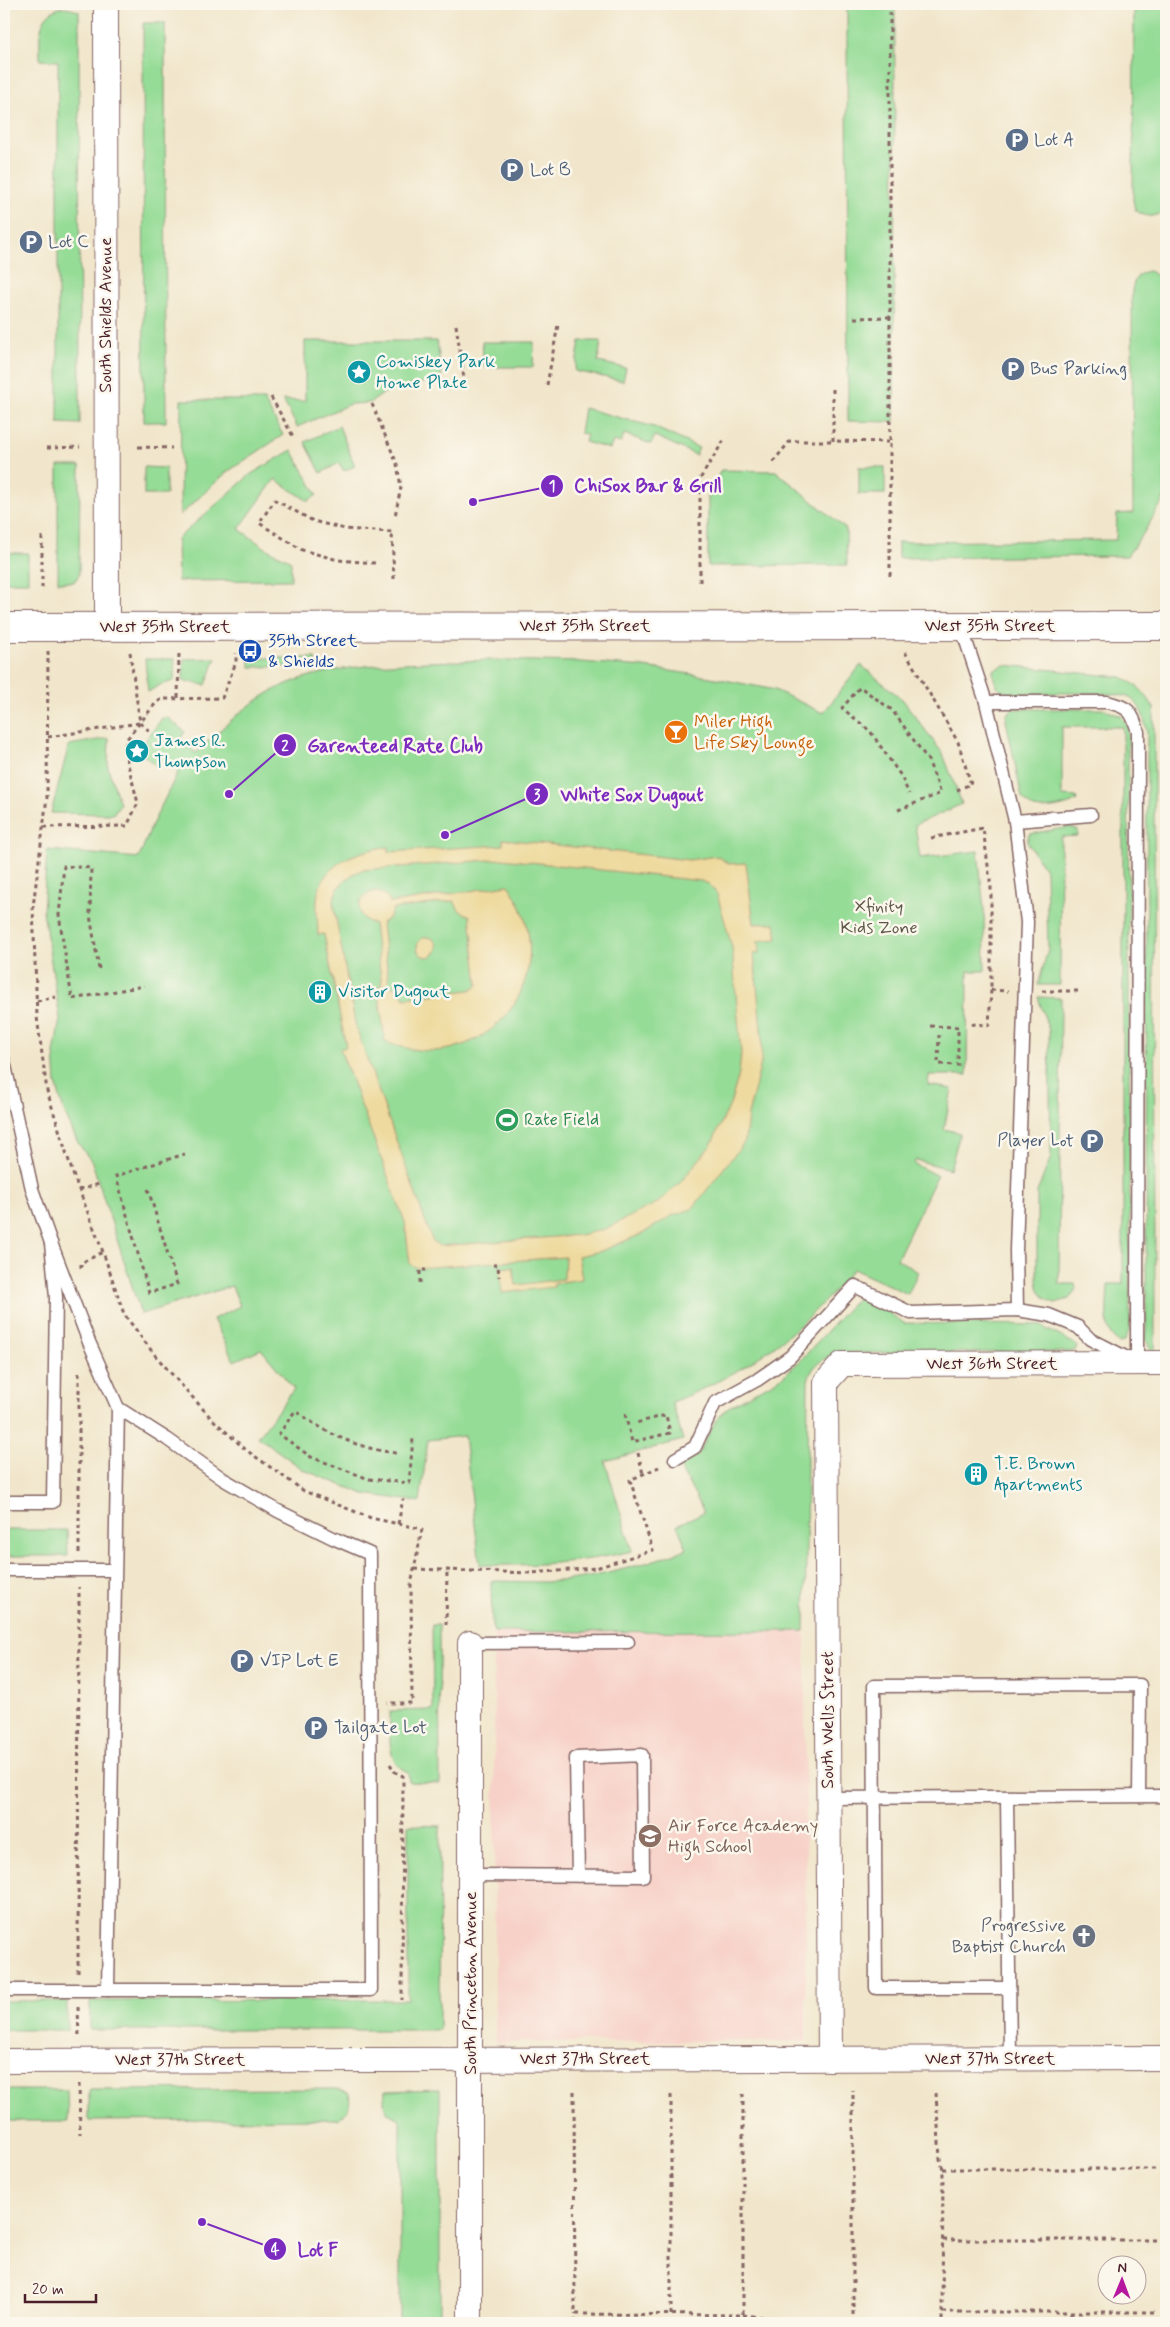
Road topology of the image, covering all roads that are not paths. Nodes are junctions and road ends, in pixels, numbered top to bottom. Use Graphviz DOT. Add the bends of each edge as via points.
graph roads {
  1 [pos="106,4"];
  2 [pos="961,626"];
  3 [pos="1166,626"];
  4 [pos="4,627"];
  5 [pos="106,627"];
  6 [pos="986,702"];
  7 [pos="1091,815"];
  8 [pos="1015,821"];
  9 [pos="4,1061"];
  10 [pos="51,1243"];
  11 [pos="1016,1310"];
  12 [pos="1138,1363"];
  13 [pos="1166,1363"];
  14 [pos="826,1382"];
  15 [pos="118,1408"];
  16 [pos="674,1459"];
  17 [pos="4,1502"];
  18 [pos="4,1570"];
  19 [pos="114,1570"];
  20 [pos="628,1642"];
  21 [pos="470,1643"];
  22 [pos="1139,1796"];
  23 [pos="1166,1796"];
  24 [pos="875,1797"];
  25 [pos="1007,1797"];
  26 [pos="828,1798"];
  27 [pos="471,1875"];
  28 [pos="578,1876"];
  29 [pos="1009,1988"];
  30 [pos="4,1990"];
  31 [pos="108,1990"];
  32 [pos="1010,2058"];
  33 [pos="1166,2058"];
  34 [pos="471,2059"];
  35 [pos="830,2059"];
  36 [pos="4,2060"];
  37 [pos="470,2323"];
  1 -- 5 [label="street, South Shields Avenue"];
  2 -- 3 [label="main road, West 35th Street"];
  2 -- 5 [label="main road, West 35th Street"];
  2 -- 6 [label="lane"];
  4 -- 5 [label="main road, West 35th Street"];
  6 -- 8 [label="lane"];
  6 -- 12 [label="lane" via="1107,702 1123,706 1133,716 1138,732"];
  7 -- 8 [label="lane"];
  8 -- 11 [label="lane" via="1027,922"];
  9 -- 10 [label="lane" via="32,1189"];
  10 -- 15 [label="lane"];
  10 -- 17 [label="lane" via="56,1297 53,1502"];
  11 -- 12 [label="lane" via="1050,1315 1078,1327 1090,1339"];
  11 -- 16 [label="lane" via="911,1313 855,1286 790,1357 715,1403 695,1447"];
  12 -- 13 [label="street, West 36th Street"];
  12 -- 14 [label="street, West 36th Street" via="842,1364"];
  14 -- 26 [label="street, South Wells Street"];
  15 -- 19 [label="lane"];
  15 -- 31 [label="lane" via="223,1479 294,1519 370,1554 371,1990"];
  18 -- 19 [label="lane"];
  19 -- 31 [label="lane"];
  20 -- 21 [label="lane"];
  21 -- 27 [label="street, South Princeton Avenue"];
  22 -- 23 [label="lane"];
  22 -- 24 [label="lane" via="1140,1686 874,1686"];
  22 -- 25 [label="lane"];
  24 -- 25 [label="lane"];
  24 -- 26 [label="lane"];
  24 -- 29 [label="lane" via="876,1988"];
  25 -- 29 [label="lane"];
  26 -- 35 [label="street, South Wells Street"];
  27 -- 28 [label="lane"];
  27 -- 34 [label="street, South Princeton Avenue"];
  28 -- 28 [label="lane" via="643,1876 642,1755 576,1758"];
  29 -- 32 [label="lane"];
  30 -- 31 [label="lane"];
  32 -- 33 [label="street, West 37th Street"];
  32 -- 35 [label="street, West 37th Street"];
  34 -- 35 [label="street, West 37th Street"];
  34 -- 36 [label="street, West 37th Street"];
  34 -- 37 [label="street, South Princeton Avenue"];
}
